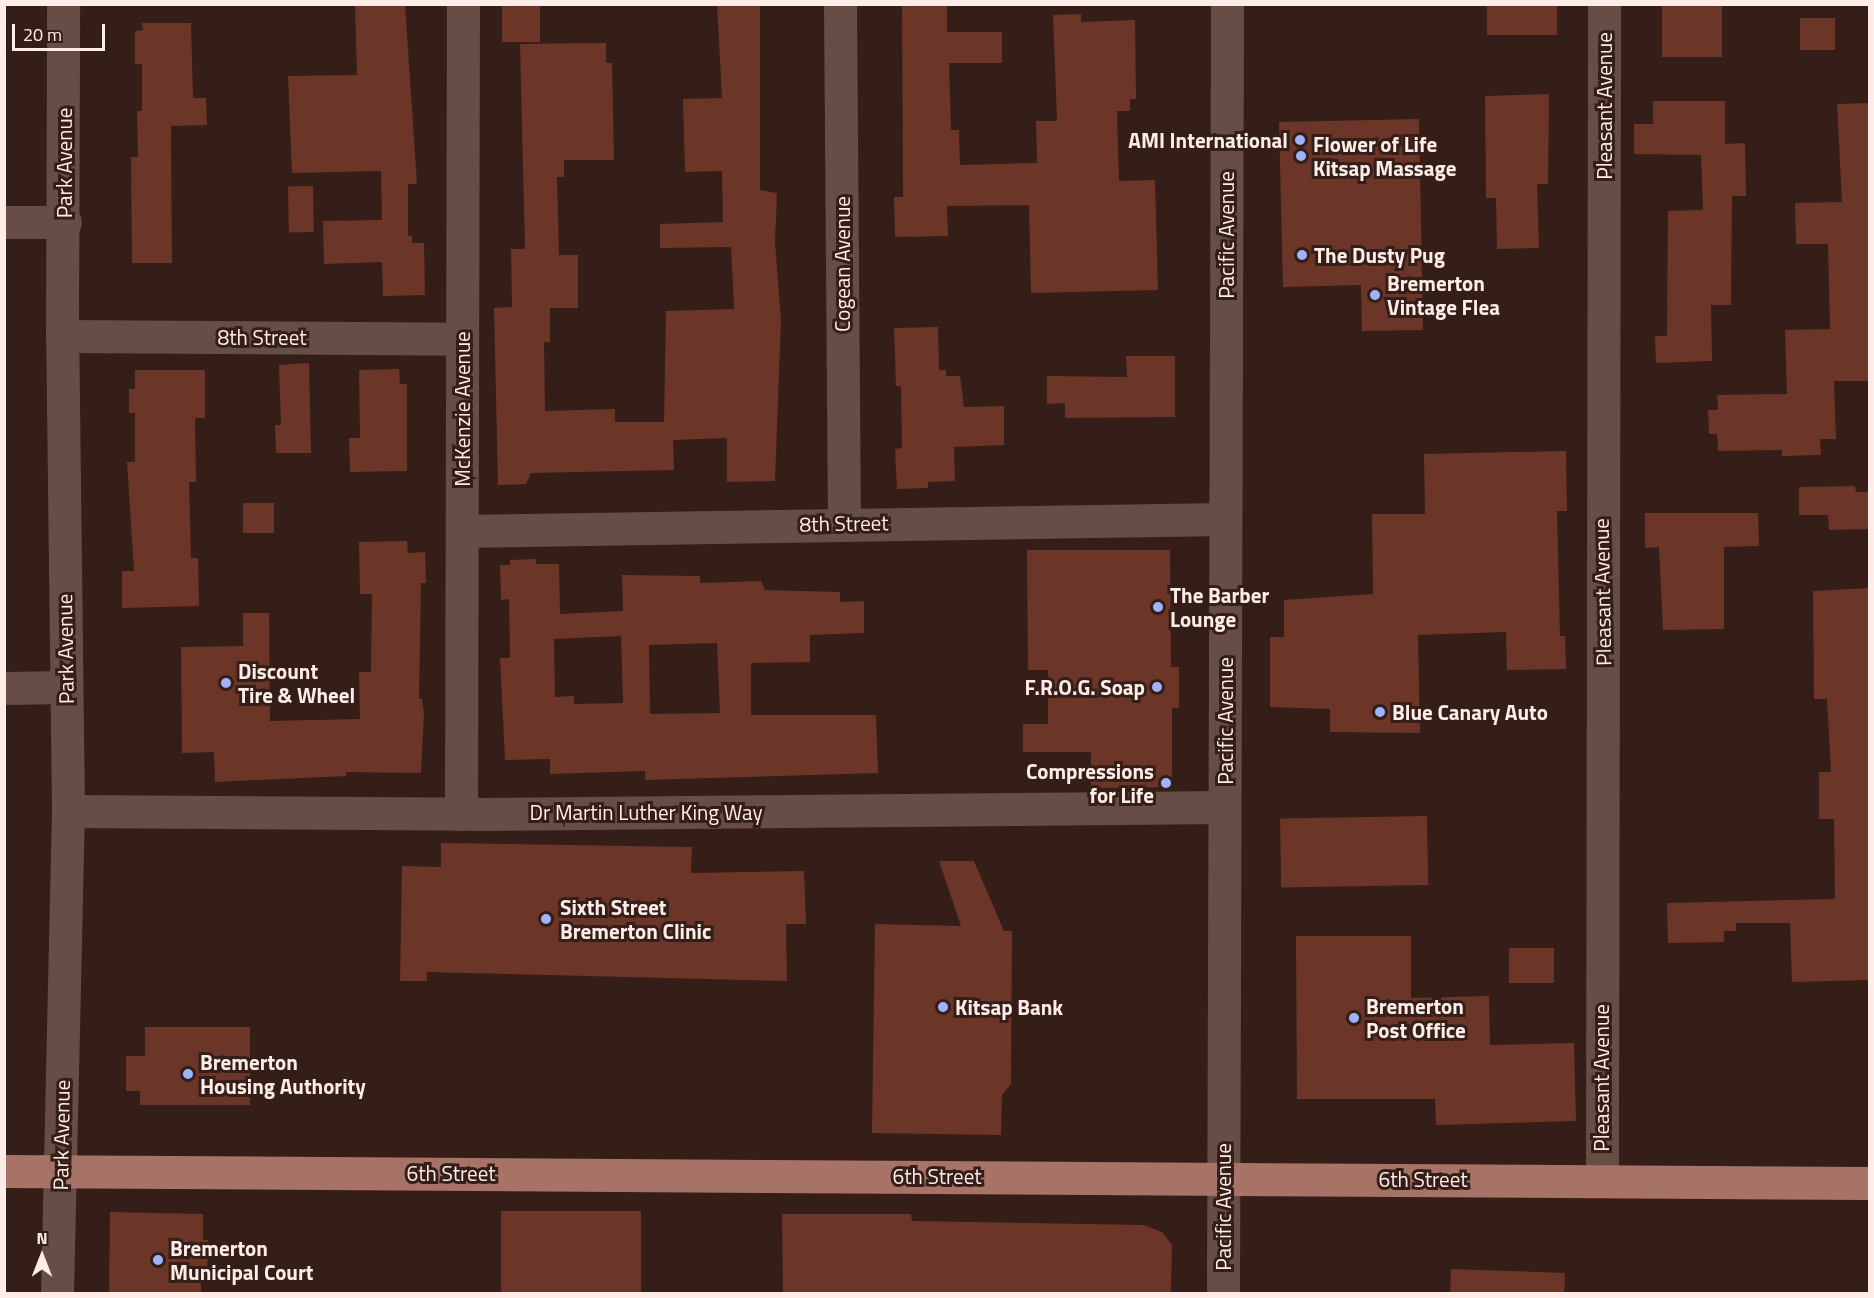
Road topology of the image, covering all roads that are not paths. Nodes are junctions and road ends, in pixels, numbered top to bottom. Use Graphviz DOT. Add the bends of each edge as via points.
graph roads {
  1 [pos="63,4"];
  2 [pos="463,4"];
  3 [pos="840,4"];
  4 [pos="1227,4"];
  5 [pos="1604,4"];
  6 [pos="4,222"];
  7 [pos="64,222"];
  8 [pos="62,336"];
  9 [pos="462,339"];
  10 [pos="1225,519"];
  11 [pos="844,523"];
  12 [pos="462,531"];
  13 [pos="66,687"];
  14 [pos="4,688"];
  15 [pos="1224,807"];
  16 [pos="68,811"];
  17 [pos="461,814"];
  18 [pos="4,1171"];
  19 [pos="60,1171"];
  20 [pos="1223,1178"];
  21 [pos="1602,1180"];
  22 [pos="1869,1183"];
  23 [pos="57,1293"];
  24 [pos="1223,1293"];
  1 -- 7 [label="street, Park Avenue"];
  2 -- 9 [label="street, McKenzie Avenue"];
  3 -- 11 [label="street, Cogean Avenue"];
  4 -- 10 [label="street, Pacific Avenue"];
  5 -- 21 [label="street, Pleasant Avenue"];
  6 -- 7 [label="street"];
  7 -- 8 [label="street, Park Avenue"];
  8 -- 9 [label="street, 8th Street"];
  8 -- 13 [label="street, Park Avenue"];
  9 -- 12 [label="street, McKenzie Avenue"];
  10 -- 11 [label="street, 8th Street"];
  10 -- 15 [label="street, Pacific Avenue"];
  11 -- 12 [label="street, 8th Street"];
  12 -- 17 [label="street, McKenzie Avenue"];
  13 -- 14 [label="street"];
  13 -- 16 [label="street, Park Avenue"];
  15 -- 17 [label="street, Dr Martin Luther King Way"];
  15 -- 20 [label="street, Pacific Avenue"];
  16 -- 17 [label="street, Dr Martin Luther King Way"];
  16 -- 19 [label="street, Park Avenue"];
  18 -- 19 [label="main road, 6th Street"];
  19 -- 20 [label="main road, 6th Street"];
  19 -- 23 [label="street, Park Avenue"];
  20 -- 21 [label="main road, 6th Street"];
  20 -- 24 [label="street, Pacific Avenue"];
  21 -- 22 [label="main road, 6th Street"];
}
